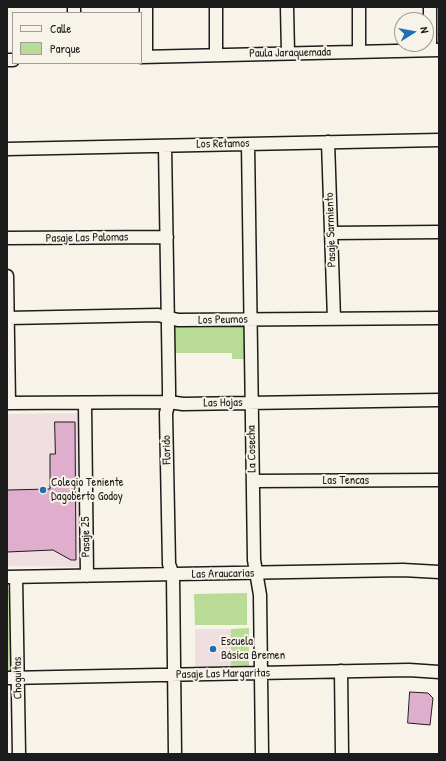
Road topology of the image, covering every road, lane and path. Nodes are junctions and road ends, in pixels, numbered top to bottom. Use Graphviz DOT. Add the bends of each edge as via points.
graph roads {
  1 [pos="146,7"];
  2 [pos="216,7"];
  3 [pos="287,7"];
  4 [pos="359,7"];
  5 [pos="394,51"];
  6 [pos="358,52"];
  7 [pos="288,53"];
  8 [pos="216,55"];
  9 [pos="144,57"];
  10 [pos="439,140"];
  11 [pos="328,142"];
  12 [pos="248,144"];
  13 [pos="165,146"];
  14 [pos="7,148"];
  15 [pos="439,232"];
  16 [pos="331,233"];
  17 [pos="167,237"];
  18 [pos="7,238"];
  19 [pos="7,276"];
  20 [pos="8,318"];
  21 [pos="168,318"];
  22 [pos="439,318"];
  23 [pos="250,319"];
  24 [pos="334,319"];
  25 [pos="439,400"];
  26 [pos="169,402"];
  27 [pos="8,403"];
  28 [pos="85,403"];
  29 [pos="251,403"];
  30 [pos="439,480"];
  31 [pos="253,481"];
  32 [pos="439,572"];
  33 [pos="257,573"];
  34 [pos="173,575"];
  35 [pos="87,576"];
  36 [pos="12,577"];
  37 [pos="341,671"];
  38 [pos="439,672"];
  39 [pos="261,673"];
  40 [pos="174,675"];
  41 [pos="12,678"];
  42 [pos="19,754"];
  43 [pos="175,754"];
  44 [pos="262,754"];
  45 [pos="342,754"];
  1 -- 9 [label="street"];
  2 -- 8 [label="street"];
  3 -- 7 [label="street"];
  4 -- 6 [label="street"];
  5 -- 6 [label="street, Paula Jaraquemada"];
  6 -- 7 [label="street, Paula Jaraquemada"];
  7 -- 8 [label="street, Paula Jaraquemada"];
  8 -- 9 [label="street, Paula Jaraquemada"];
  10 -- 11 [label="street, Los Retamos"];
  11 -- 12 [label="street, Los Retamos"];
  11 -- 16 [label="street, Pasaje Sarmiento"];
  12 -- 13 [label="street, Los Retamos"];
  12 -- 23 [label="street, La Cosecha"];
  13 -- 14 [label="street, Los Retamos"];
  13 -- 17 [label="street, Florido"];
  15 -- 16 [label="street"];
  16 -- 24 [label="street, Pasaje Sarmiento"];
  17 -- 18 [label="street, Pasaje Las Palomas"];
  17 -- 21 [label="street, Florido"];
  19 -- 20 [label="street"];
  20 -- 21 [label="street, Los Peumos" via="158,315"];
  20 -- 27 [label="street"];
  21 -- 23 [label="street, Los Peumos"];
  21 -- 26 [label="street, Florido"];
  22 -- 24 [label="street, Los Peumos"];
  23 -- 24 [label="street, Los Peumos"];
  23 -- 29 [label="street, La Cosecha"];
  25 -- 29 [label="street, Las Hojas"];
  26 -- 28 [label="street, Las Hojas"];
  26 -- 29 [label="street, Las Hojas"];
  26 -- 34 [label="street, Florido" via="166,412 169,564"];
  27 -- 28 [label="street, Las Hojas"];
  28 -- 35 [label="street, Pasaje 25"];
  29 -- 31 [label="street, La Cosecha"];
  30 -- 31 [label="street, Las Tencas"];
  31 -- 33 [label="street, La Cosecha" via="254,560"];
  32 -- 33 [label="street, Las Araucarias" via="403,570"];
  33 -- 34 [label="street, Las Araucarias"];
  33 -- 39 [label="street, La Cosecha" via="260,595"];
  34 -- 35 [label="street, Las Araucarias"];
  34 -- 40 [label="street, Florido"];
  35 -- 36 [label="street, Las Araucarias"];
  36 -- 41 [label="street, Choguitas"];
  37 -- 38 [label="street, Pasaje Las Margaritas"];
  37 -- 39 [label="street, Pasaje Las Margaritas"];
  37 -- 45 [label="street"];
  39 -- 40 [label="street, Pasaje Las Margaritas"];
  39 -- 44 [label="street, La Cosecha"];
  40 -- 41 [label="street, Pasaje Las Margaritas"];
  40 -- 43 [label="street, Florido"];
  41 -- 42 [label="street, Choguitas"];
}
